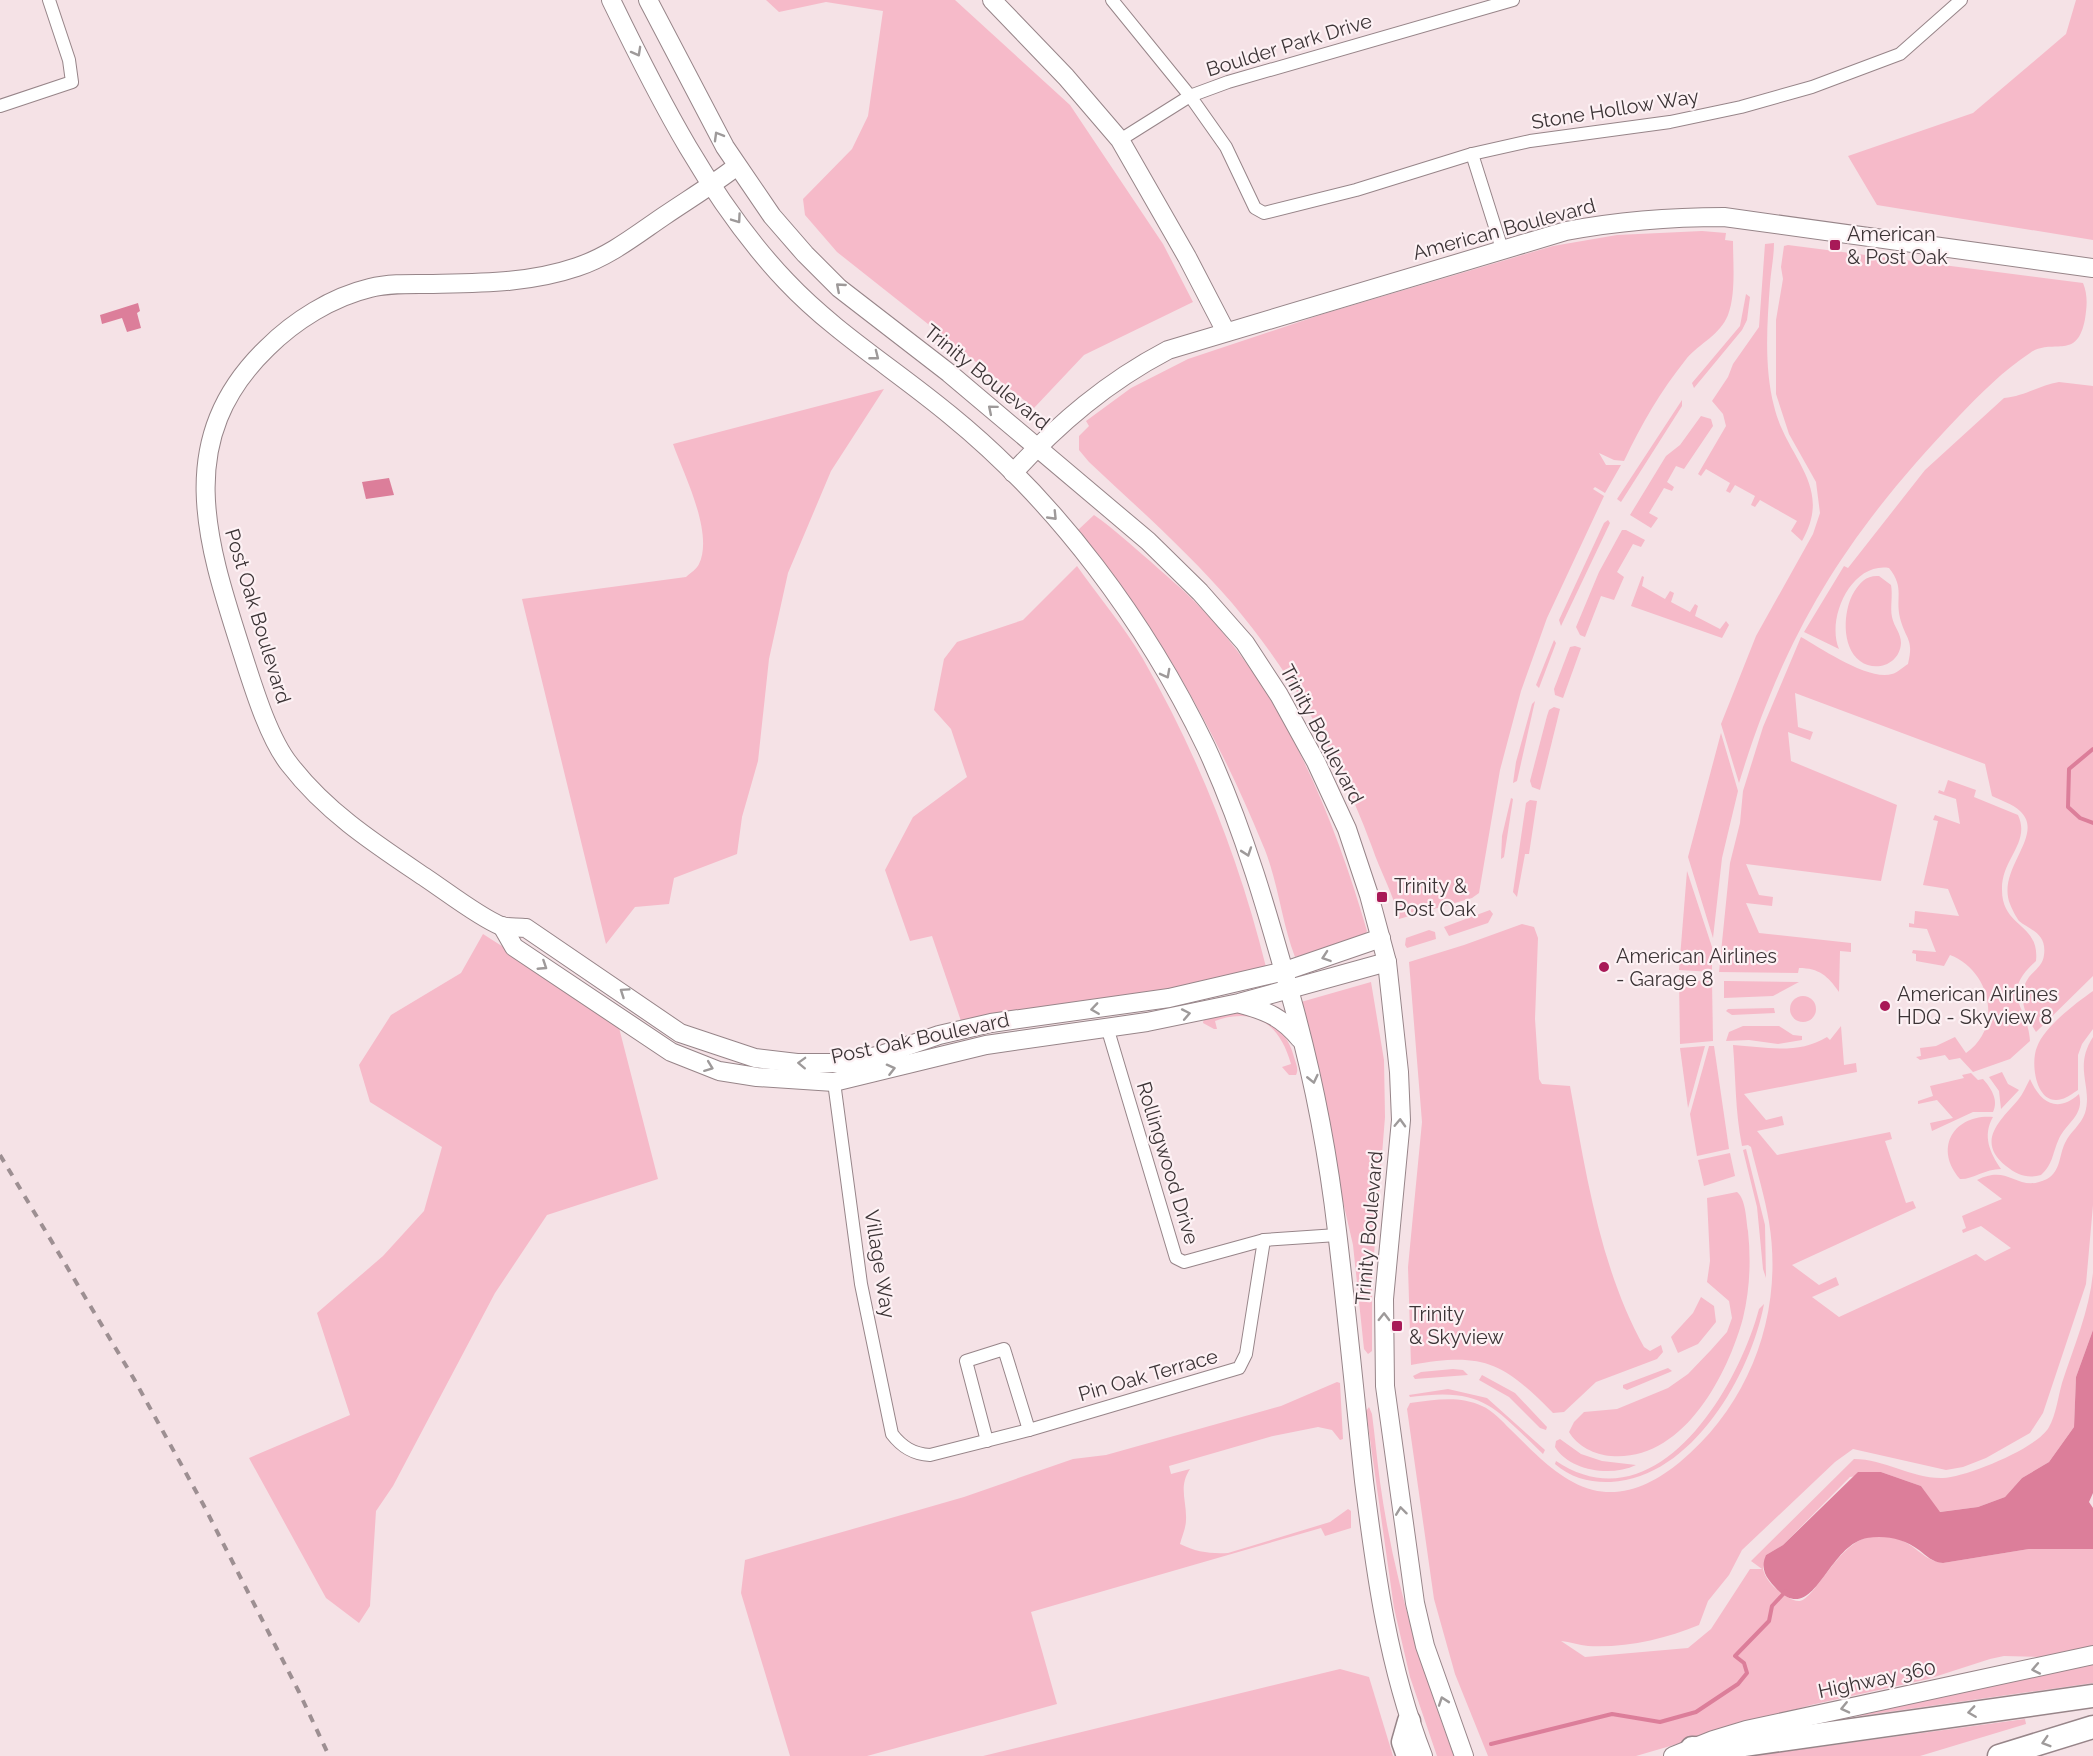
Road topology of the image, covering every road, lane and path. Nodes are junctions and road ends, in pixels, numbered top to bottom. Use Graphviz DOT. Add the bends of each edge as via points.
graph roads {
  1 [pos="49,0"];
  2 [pos="611,0"];
  3 [pos="648,0"];
  4 [pos="992,0"];
  5 [pos="1112,0"];
  6 [pos="1514,0"];
  7 [pos="1962,0"];
  8 [pos="1190,96"];
  9 [pos="0,106"];
  10 [pos="1120,140"];
  11 [pos="1472,154"];
  12 [pos="737,166"];
  13 [pos="712,184"];
  14 [pos="1502,249"];
  15 [pos="2093,268"];
  16 [pos="1226,332"];
  17 [pos="1037,447"];
  18 [pos="1013,473"];
  19 [pos="502,926"];
  20 [pos="1381,938"];
  21 [pos="1387,962"];
  22 [pos="1285,971"];
  23 [pos="1290,991"];
  24 [pos="1164,999"];
  25 [pos="1239,1003"];
  26 [pos="1124,1005"];
  27 [pos="1147,1022"];
  28 [pos="1107,1027"];
  29 [pos="1305,1046"];
  30 [pos="829,1063"];
  31 [pos="834,1082"];
  32 [pos="1337,1234"];
  33 [pos="1264,1240"];
  34 [pos="1029,1430"];
  35 [pos="987,1441"];
  36 [pos="904,1448"];
  37 [pos="2093,1655"];
  38 [pos="2093,1696"];
  39 [pos="1409,1720"];
  40 [pos="2093,1727"];
  41 [pos="1682,1752"];
  42 [pos="1408,1756"];
  43 [pos="1423,1756"];
  44 [pos="1464,1756"];
  45 [pos="2000,1756"];
  1 -- 9 [label="street" via="69,60 72,82"];
  2 -- 13 [label="street, Trinity Boulevard, one-way"];
  12 -- 3 [label="street, Trinity Boulevard, one-way" via="704,111"];
  4 -- 10 [label="street"];
  5 -- 8 [label="street"];
  6 -- 8 [label="street, Boulder Park Drive"];
  7 -- 11 [label="street, Stone Hollow Way" via="1900,54 1812,87 1670,122 1530,141"];
  8 -- 10 [label="street, Boulder Park Drive"];
  8 -- 11 [label="street, Stone Hollow Way" via="1226,147 1255,208 1264,213"];
  10 -- 16 [label="street"];
  11 -- 14 [label="street"];
  12 -- 13 [label="street, Post Oak Boulevard"];
  17 -- 12 [label="street, Trinity Boulevard, one-way" via="839,288 772,216"];
  13 -- 18 [label="street, Trinity Boulevard, one-way" via="789,285 952,416"];
  13 -- 19 [label="street, Post Oak Boulevard" via="610,252 577,268 498,283 388,285 358,291 324,306 292,326 250,364 217,419 204,496 209,542 260,705 288,763 329,808 369,839"];
  14 -- 15 [label="street, American Boulevard" via="1617,222 1724,217"];
  14 -- 16 [label="street, American Boulevard"];
  16 -- 17 [label="street, American Boulevard" via="1168,350 1137,366 1094,395"];
  17 -- 18 [label="street, American Boulevard"];
  17 -- 20 [label="street, Trinity Boulevard" via="1148,541 1245,643 1316,762 1347,829"];
  18 -- 22 [label="street, Trinity Boulevard, one-way" via="1066,530 1156,654 1206,748 1258,884"];
  30 -- 19 [label="street, Post Oak Boulevard, one-way" via="756,1058 680,1032 526,928"];
  19 -- 31 [label="street, Post Oak Boulevard, one-way" via="514,947 671,1052 729,1072"];
  20 -- 21 [label="street, Trinity Boulevard"];
  20 -- 22 [label="street, Post Oak Boulevard, one-way"];
  21 -- 23 [label="street, Post Oak Boulevard"];
  44 -- 21 [label="street, Trinity Boulevard, one-way" via="1414,1603 1386,1386 1384,1299 1401,1120"];
  22 -- 23 [label="street, Trinity Boulevard"];
  22 -- 24 [label="street, Post Oak Boulevard"];
  23 -- 25 [label="street, Post Oak Boulevard"];
  23 -- 29 [label="street, Trinity Boulevard"];
  24 -- 26 [label="street, Post Oak Boulevard"];
  24 -- 27 [label="street"];
  27 -- 25 [label="street, Post Oak Boulevard, one-way"];
  25 -- 29 [label="street" via="1268,1012 1286,1023"];
  26 -- 27 [label="street" via="1136,1008"];
  26 -- 30 [label="street, Post Oak Boulevard, one-way" via="991,1023 939,1035 881,1055"];
  27 -- 28 [label="street, Post Oak Boulevard"];
  31 -- 28 [label="street, Post Oak Boulevard, one-way" via="986,1045"];
  28 -- 33 [label="street, Rollingwood Drive" via="1176,1258 1184,1262"];
  29 -- 32 [label="street, Trinity Boulevard, one-way" via="1323,1127"];
  30 -- 31 [label="street"];
  31 -- 36 [label="street, Village Way" via="861,1284 892,1434"];
  32 -- 33 [label="street"];
  32 -- 39 [label="street, Trinity Boulevard" via="1377,1586 1391,1658"];
  33 -- 34 [label="street, Pin Oak Terrace" via="1246,1354 1239,1368"];
  34 -- 35 [label="street, Pin Oak Terrace"];
  34 -- 35 [label="street" via="1004,1349 966,1361"];
  35 -- 36 [label="street, Pin Oak Terrace" via="930,1455"];
  37 -- 41 [label="street, Highway 360, one-way" via="1746,1730"];
  38 -- 41 [label="highway, one-way"];
  39 -- 42 [label="highway" via="1403,1742"];
  39 -- 43 [label="street, Trinity Boulevard"];
  40 -- 45 [label="highway, one-way"];
}
